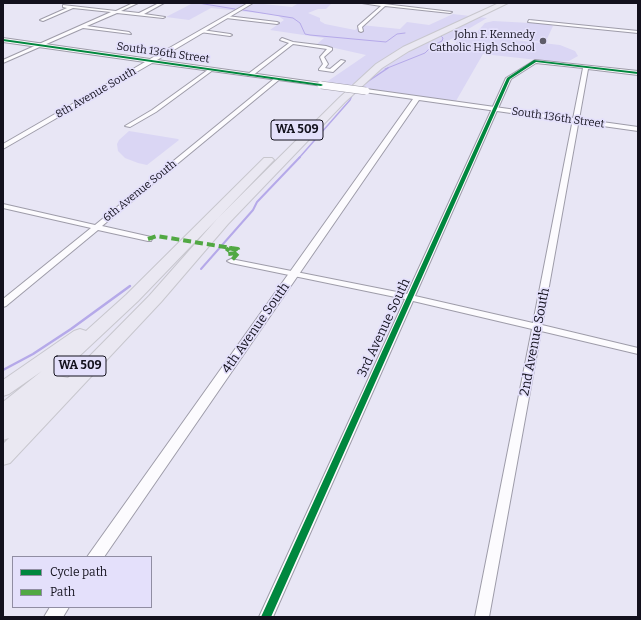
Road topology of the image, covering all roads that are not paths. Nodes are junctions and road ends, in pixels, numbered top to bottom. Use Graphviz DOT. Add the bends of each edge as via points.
graph roads {
  1 [pos="136,3"];
  2 [pos="162,3"];
  3 [pos="251,3"];
  4 [pos="364,3"];
  5 [pos="368,3"];
  6 [pos="424,3"];
  7 [pos="493,3"];
  8 [pos="505,3"];
  9 [pos="384,5"];
  10 [pos="64,6"];
  11 [pos="73,7"];
  12 [pos="418,9"];
  13 [pos="115,12"];
  14 [pos="450,12"];
  15 [pos="140,14"];
  16 [pos="163,17"];
  17 [pos="227,17"];
  18 [pos="42,20"];
  19 [pos="529,21"];
  20 [pos="276,23"];
  21 [pos="82,27"];
  22 [pos="361,31"];
  23 [pos="202,32"];
  24 [pos="638,32"];
  25 [pos="129,33"];
  26 [pos="230,35"];
  27 [pos="282,39"];
  28 [pos="3,40"];
  29 [pos="292,43"];
  30 [pos="40,46"];
  31 [pos="264,56"];
  32 [pos="273,58"];
  33 [pos="151,61"];
  34 [pos="343,61"];
  35 [pos="3,62"];
  36 [pos="586,67"];
  37 [pos="210,70"];
  38 [pos="638,73"];
  39 [pos="250,75"];
  40 [pos="277,79"];
  41 [pos="417,98"];
  42 [pos="494,109"];
  43 [pos="576,121"];
  44 [pos="128,126"];
  45 [pos="638,130"];
  46 [pos="3,147"];
  47 [pos="6,207"];
  48 [pos="3,212"];
  49 [pos="97,227"];
  50 [pos="148,239"];
  51 [pos="230,261"];
  52 [pos="294,273"];
  53 [pos="132,298"];
  54 [pos="411,298"];
  55 [pos="155,299"];
  56 [pos="3,304"];
  57 [pos="538,327"];
  58 [pos="638,351"];
  59 [pos="3,389"];
  60 [pos="3,413"];
  61 [pos="3,432"];
  62 [pos="3,456"];
  63 [pos="97,556"];
  64 [pos="59,608"];
  65 [pos="53,617"];
  66 [pos="266,617"];
  67 [pos="482,617"];
  1 -- 13 [label="street"];
  2 -- 15 [label="street"];
  3 -- 17 [label="street, 8th Avenue South"];
  4 -- 5 [label="street"];
  5 -- 9 [label="street"];
  6 -- 12 [label="street"];
  7 -- 53 [label="highway, WA 509" via="397,46 333,94"];
  8 -- 55 [label="highway, WA 509" via="406,49 379,66 342,100 229,216"];
  9 -- 12 [label="street"];
  9 -- 22 [label="street" via="360,27"];
  10 -- 11 [label="street"];
  11 -- 13 [label="street"];
  11 -- 18 [label="street"];
  12 -- 14 [label="street"];
  13 -- 15 [label="street"];
  13 -- 21 [label="street"];
  15 -- 16 [label="street"];
  17 -- 20 [label="street"];
  17 -- 23 [label="street, 8th Avenue South"];
  19 -- 24 [label="street"];
  21 -- 25 [label="street"];
  21 -- 30 [label="street"];
  23 -- 26 [label="street"];
  23 -- 33 [label="street, 8th Avenue South"];
  27 -- 29 [label="street"];
  28 -- 30 [label="street, South 136th Street"];
  29 -- 32 [label="street"];
  29 -- 34 [label="street" via="330,49 322,57 326,64 320,69 330,71"];
  30 -- 33 [label="street, South 136th Street"];
  30 -- 35 [label="street"];
  31 -- 32 [label="street"];
  32 -- 39 [label="street"];
  33 -- 37 [label="street, South 136th Street"];
  33 -- 46 [label="street, 8th Avenue South"];
  36 -- 38 [label="street"];
  36 -- 42 [label="street, 3rd Avenue South" via="535,61 509,78"];
  36 -- 43 [label="street, 2nd Avenue South"];
  37 -- 39 [label="street, South 136th Street"];
  37 -- 44 [label="street" via="154,111"];
  39 -- 40 [label="street, South 136th Street"];
  40 -- 41 [label="street, South 136th Street, bridge"];
  40 -- 49 [label="street, 6th Avenue South"];
  41 -- 42 [label="street, South 136th Street"];
  41 -- 52 [label="street, 4th Avenue South"];
  42 -- 43 [label="street, South 136th Street"];
  42 -- 54 [label="street, 3rd Avenue South"];
  43 -- 45 [label="street, South 136th Street"];
  43 -- 57 [label="street, 2nd Avenue South"];
  47 -- 48 [label="street"];
  47 -- 49 [label="street"];
  49 -- 50 [label="street"];
  49 -- 56 [label="street, 6th Avenue South"];
  51 -- 52 [label="street"];
  52 -- 54 [label="street"];
  52 -- 63 [label="street, 4th Avenue South"];
  53 -- 59 [label="highway"];
  53 -- 60 [label="highway, WA 509"];
  54 -- 57 [label="street"];
  54 -- 66 [label="street, 3rd Avenue South"];
  55 -- 61 [label="highway, WA 509"];
  55 -- 62 [label="highway"];
  57 -- 58 [label="street"];
  57 -- 67 [label="street, 2nd Avenue South"];
  64 -- 65 [label="street"];
}
